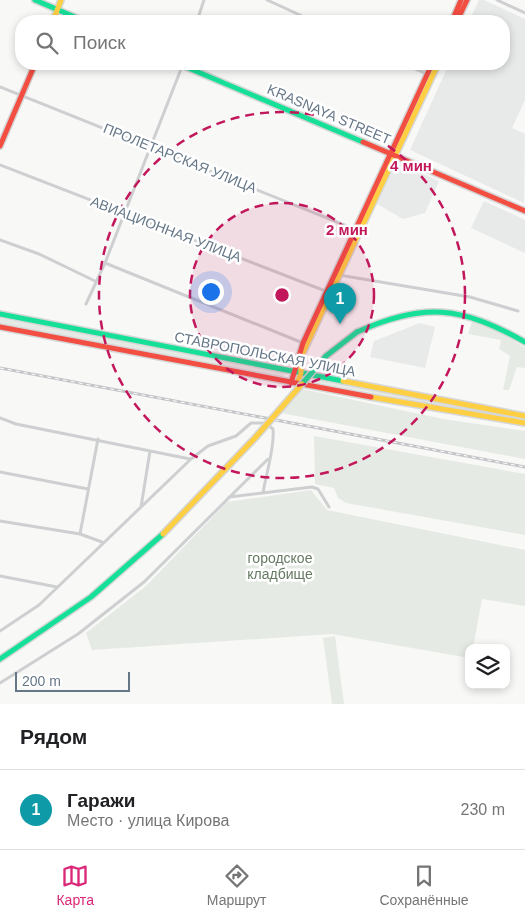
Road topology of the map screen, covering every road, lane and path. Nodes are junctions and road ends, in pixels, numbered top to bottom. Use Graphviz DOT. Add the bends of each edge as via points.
graph roads {
  1 [pos="35,0"];
  2 [pos="61,0"];
  3 [pos="204,0"];
  4 [pos="267,0"];
  5 [pos="461,0"];
  6 [pos="467,0"];
  7 [pos="497,0"];
  8 [pos="57,10"];
  9 [pos="525,13"];
  10 [pos="55,15"];
  11 [pos="69,15"];
  12 [pos="199,15"];
  13 [pos="300,15"];
  14 [pos="455,15"];
  15 [pos="460,15"];
  16 [pos="33,70"];
  17 [pos="180,70"];
  18 [pos="196,70"];
  19 [pos="418,70"];
  20 [pos="431,70"];
  21 [pos="434,70"];
  22 [pos="430,75"];
  23 [pos="0,87"];
  24 [pos="22,96"];
  25 [pos="0,146"];
  26 [pos="152,146"];
  27 [pos="393,153"];
  28 [pos="0,165"];
  29 [pos="525,211"];
  30 [pos="125,214"];
  31 [pos="358,230"];
  32 [pos="0,240"];
  33 [pos="105,262"];
  34 [pos="340,275"];
  35 [pos="96,281"];
  36 [pos="330,292"];
  37 [pos="86,304"];
  38 [pos="518,311"];
  39 [pos="0,314"];
  40 [pos="0,327"];
  41 [pos="525,342"];
  42 [pos="303,343"];
  43 [pos="298,372"];
  44 [pos="294,383"];
  45 [pos="525,416"];
  46 [pos="0,418"];
  47 [pos="525,424"];
  48 [pos="98,439"];
  49 [pos="150,451"];
  50 [pos="191,459"];
  51 [pos="268,459"];
  52 [pos="0,472"];
  53 [pos="88,489"];
  54 [pos="263,493"];
  55 [pos="229,497"];
  56 [pos="141,507"];
  57 [pos="329,507"];
  58 [pos="0,521"];
  59 [pos="80,534"];
  60 [pos="102,542"];
  61 [pos="0,576"];
  62 [pos="58,588"];
  63 [pos="0,631"];
  64 [pos="0,659"];
  65 [pos="0,683"];
  1 -- 8 [label="main road"];
  2 -- 8 [label="main road"];
  3 -- 12 [label="street"];
  4 -- 13 [label="street"];
  5 -- 14 [label="main road"];
  6 -- 15 [label="main road"];
  7 -- 9 [label="street"];
  8 -- 10 [label="main road"];
  8 -- 11 [label="main road"];
  16 -- 24 [label="main road"];
  17 -- 26 [label="street"];
  18 -- 27 [label="main road, KRASNAYA STREET"];
  19 -- 22 [label="street"];
  20 -- 22 [label="main road"];
  21 -- 22 [label="main road"];
  22 -- 27 [label="main road"];
  23 -- 24 [label="street, ПРОЛЕТАРСКАЯ УЛИЦА"];
  24 -- 25 [label="main road"];
  24 -- 26 [label="street, ПРОЛЕТАРСКАЯ УЛИЦА"];
  26 -- 30 [label="street"];
  26 -- 31 [label="street, ПРОЛЕТАРСКАЯ УЛИЦА"];
  27 -- 29 [label="main road, KRASNAYA STREET"];
  27 -- 31 [label="main road"];
  28 -- 30 [label="street, АВИАЦИОННАЯ УЛИЦА"];
  30 -- 33 [label="street"];
  30 -- 36 [label="street, АВИАЦИОННАЯ УЛИЦА"];
  31 -- 34 [label="main road"];
  31 -- 36 [label="main road"];
  32 -- 35 [label="street"];
  33 -- 35 [label="street"];
  33 -- 42 [label="street"];
  34 -- 36 [label="main road"];
  34 -- 38 [label="street" via="470,297"];
  35 -- 37 [label="street"];
  36 -- 42 [label="main road"];
  36 -- 43 [label="main road" via="301,357"];
  39 -- 43 [label="main road, СТАВРОПОЛЬСКАЯ УЛИЦА"];
  40 -- 44 [label="main road, СТАВРОПОЛЬСКАЯ УЛИЦА"];
  41 -- 64 [label="main road, bridge" via="478,317 448,311 394,316 356,332 326,356 254,439 163,534 91,597"];
  42 -- 43 [label="main road"];
  43 -- 44 [label="main road"];
  43 -- 45 [label="main road, СТАВРОПОЛЬСКАЯ УЛИЦА"];
  44 -- 47 [label="main road, СТАВРОПОЛЬСКАЯ УЛИЦА"];
  46 -- 48 [label="street" via="16,424"];
  48 -- 49 [label="street"];
  48 -- 53 [label="street"];
  49 -- 50 [label="street"];
  49 -- 56 [label="street"];
  50 -- 51 [label="street" via="208,446 236,436 254,422 274,429"];
  50 -- 56 [label="street"];
  51 -- 54 [label="street"];
  51 -- 55 [label="street"];
  52 -- 53 [label="street"];
  53 -- 59 [label="street"];
  54 -- 55 [label="street"];
  54 -- 57 [label="street" via="312,487 318,490"];
  55 -- 65 [label="street" via="144,582 78,634"];
  56 -- 60 [label="street"];
  58 -- 59 [label="street"];
  59 -- 60 [label="street"];
  60 -- 62 [label="street"];
  61 -- 62 [label="street"];
  62 -- 63 [label="street"];
}
